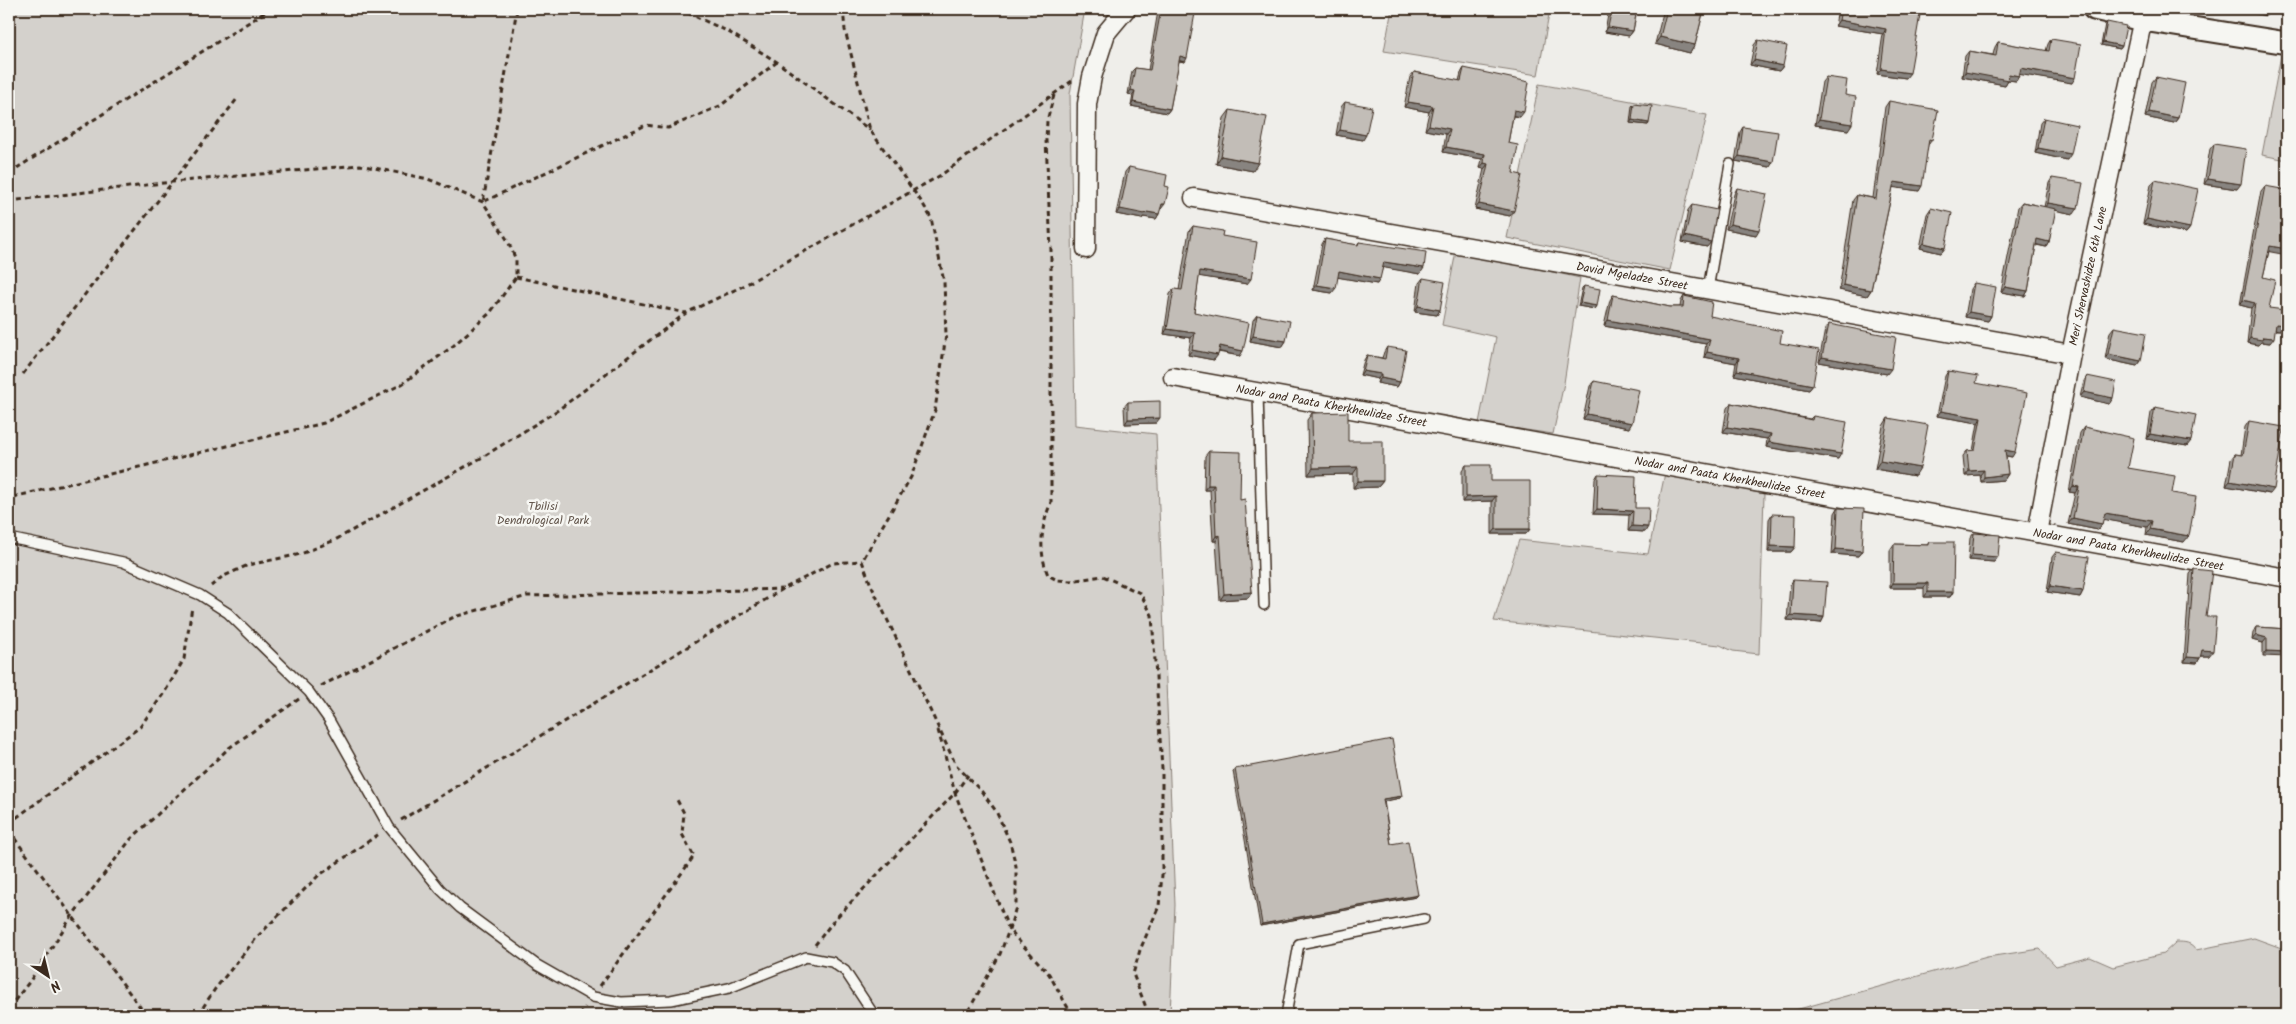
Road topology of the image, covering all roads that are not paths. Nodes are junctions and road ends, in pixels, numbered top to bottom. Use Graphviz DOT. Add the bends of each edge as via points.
graph roads {
  1 [pos="1126,9"];
  2 [pos="2094,9"];
  3 [pos="2144,14"];
  4 [pos="2287,43"];
  5 [pos="1730,164"];
  6 [pos="1194,198"];
  7 [pos="1086,249"];
  8 [pos="1708,289"];
  9 [pos="2071,354"];
  10 [pos="1173,377"];
  11 [pos="1258,393"];
  12 [pos="2037,533"];
  13 [pos="9,538"];
  14 [pos="2287,578"];
  15 [pos="1264,605"];
  16 [pos="1424,919"];
  17 [pos="874,1015"];
  18 [pos="1286,1015"];
  1 -- 7 [label="street" via="1106,33 1087,104"];
  2 -- 3 [label="street"];
  3 -- 4 [label="street"];
  3 -- 9 [label="street, Meri Shervashidze 6th Lane"];
  5 -- 8 [label="lane"];
  6 -- 8 [label="street, David Mgeladze Street"];
  8 -- 9 [label="street, David Mgeladze Street"];
  9 -- 12 [label="street, Meri Shervashidze 6th Lane"];
  10 -- 11 [label="street, Nodar and Paata Kherkheulidze Street"];
  11 -- 12 [label="street, Nodar and Paata Kherkheulidze Street"];
  11 -- 15 [label="lane"];
  12 -- 14 [label="street, Nodar and Paata Kherkheulidze Street"];
  13 -- 17 [label="lane" via="123,562 200,595 228,613 309,692 329,720 389,827 422,870 460,908 537,965 593,997 621,1002 671,1000 729,988 806,957 832,962 845,971"];
  16 -- 18 [label="lane" via="1299,944"];
}
